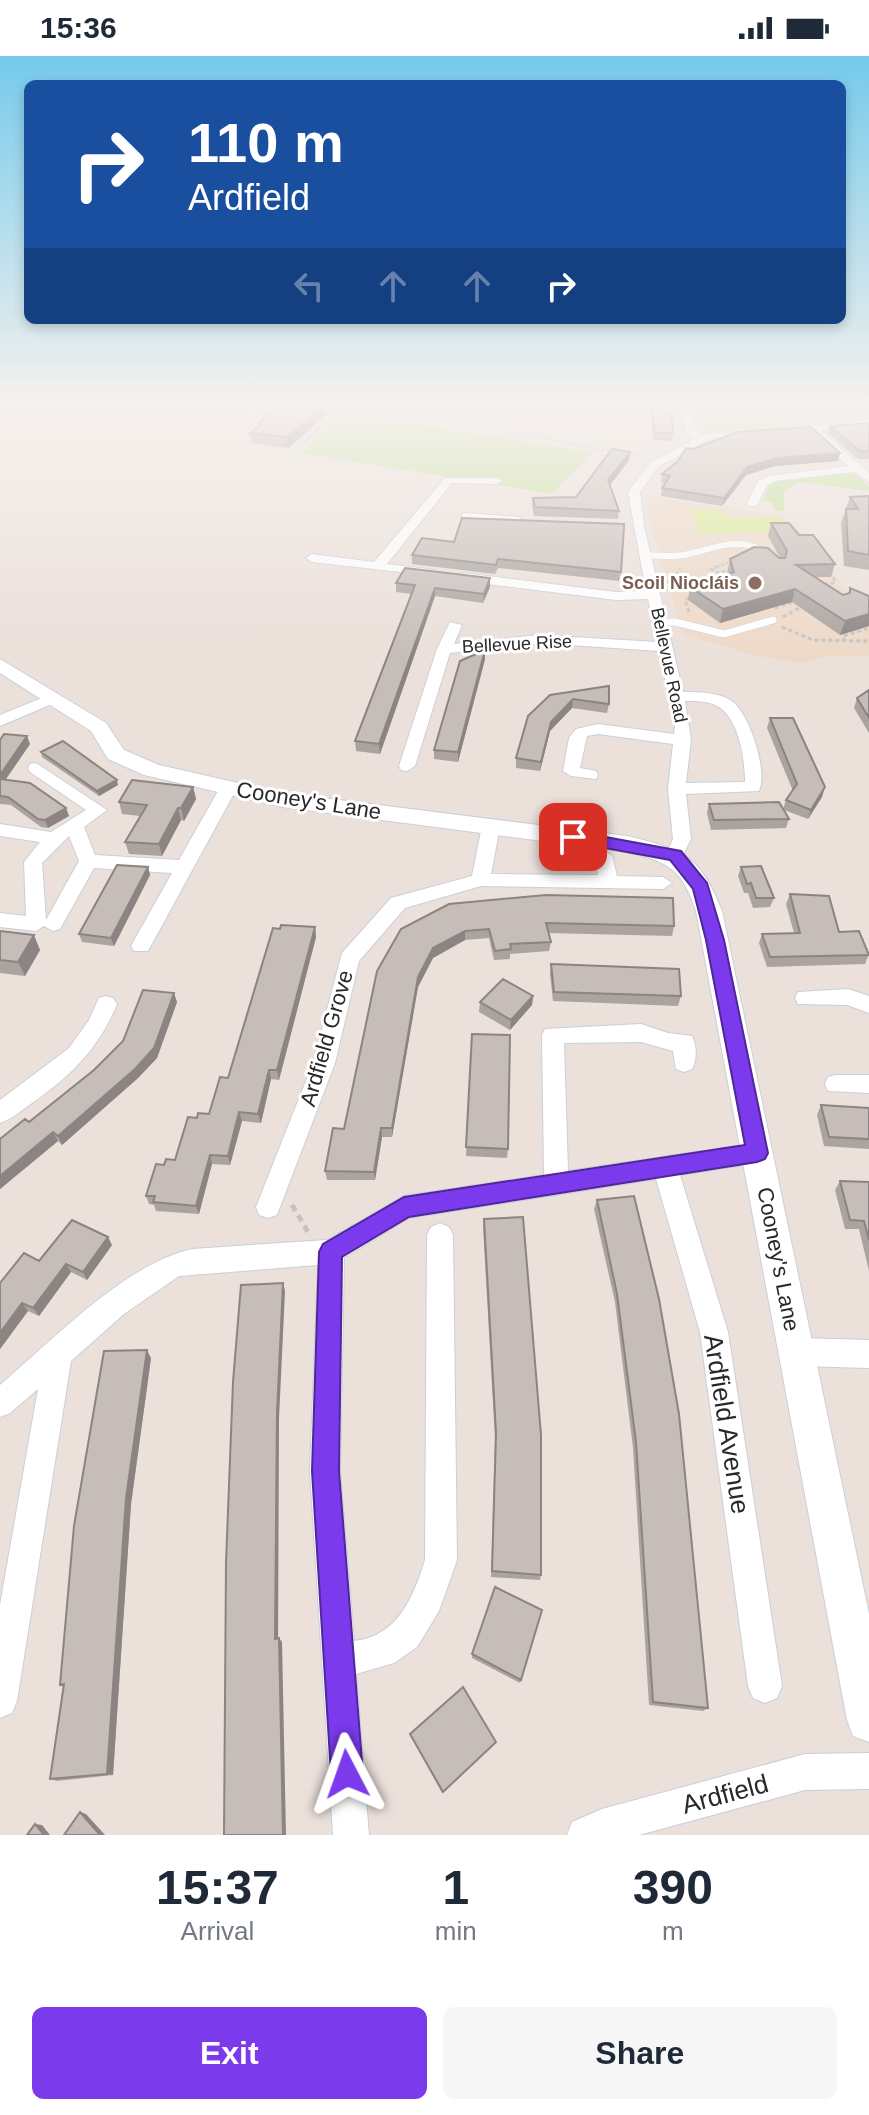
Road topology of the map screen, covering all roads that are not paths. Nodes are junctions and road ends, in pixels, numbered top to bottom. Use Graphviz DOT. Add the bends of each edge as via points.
graph roads {
  1 [pos="441,489"];
  2 [pos="638,489"];
  3 [pos="759,489"];
  4 [pos="753,503"];
  5 [pos="466,517"];
  6 [pos="527,522"];
  7 [pos="620,526"];
  8 [pos="638,526"];
  9 [pos="646,555"];
  10 [pos="312,558"];
  11 [pos="778,566"];
  12 [pos="377,567"];
  13 [pos="654,595"];
  14 [pos="773,620"];
  15 [pos="659,622"];
  16 [pos="455,625"];
  17 [pos="664,647"];
  18 [pos="444,649"];
  19 [pos="0,665"];
  20 [pos="678,696"];
  21 [pos="54,698"];
  22 [pos="0,721"];
  23 [pos="683,740"];
  24 [pos="407,766"];
  25 [pos="36,768"];
  26 [pos="590,775"];
  27 [pos="228,788"];
  28 [pos="677,789"];
  29 [pos="74,825"];
  30 [pos="491,826"];
  31 [pos="0,830"];
  32 [pos="54,838"];
  33 [pos="675,855"];
  34 [pos="603,856"];
  35 [pos="88,861"];
  36 [pos="184,867"];
  37 [pos="481,880"];
  38 [pos="609,882"];
  39 [pos="663,883"];
  40 [pos="0,920"];
  41 [pos="53,924"];
  42 [pos="141,946"];
  43 [pos="805,998"];
  44 [pos="106,1004"];
  45 [pos="869,1005"];
  46 [pos="684,1063"];
  47 [pos="836,1084"];
  48 [pos="869,1084"];
  49 [pos="0,1113"];
  50 [pos="757,1153"];
  51 [pos="665,1167"];
  52 [pos="556,1182"];
  53 [pos="268,1207"];
  54 [pos="440,1235"];
  55 [pos="322,1252"];
  56 [pos="798,1352"];
  57 [pos="58,1354"];
  58 [pos="869,1354"];
  59 [pos="0,1403"];
  60 [pos="338,1659"];
  61 [pos="765,1686"];
  62 [pos="0,1701"];
  63 [pos="869,1720"];
  64 [pos="869,1771"];
  65 [pos="351,1835"];
  66 [pos="585,1835"];
  1 -- 12 [label="street"];
  2 -- 8 [label="street, Bellevue Road" via="632,496"];
  3 -- 4 [label="street"];
  5 -- 6 [label="street"];
  7 -- 8 [label="street"];
  8 -- 9 [label="street, Bellevue Road"];
  9 -- 11 [label="lane" via="684,554 736,543 761,548"];
  9 -- 13 [label="street, Bellevue Road"];
  10 -- 12 [label="street"];
  12 -- 13 [label="street" via="616,596"];
  13 -- 15 [label="street, Bellevue Road"];
  14 -- 15 [label="lane" via="724,634"];
  15 -- 17 [label="street, Bellevue Road"];
  16 -- 18 [label="street"];
  17 -- 18 [label="street, Bellevue Rise" via="539,639"];
  17 -- 20 [label="street, Bellevue Road"];
  18 -- 24 [label="street, Bellevue Rise"];
  19 -- 21 [label="street, Cooney's Lane"];
  20 -- 23 [label="street, Bellevue Road"];
  20 -- 28 [label="street" via="728,706 738,718 755,777 753,787"];
  21 -- 22 [label="street"];
  21 -- 27 [label="street, Cooney's Lane" via="99,727 116,754 152,770"];
  23 -- 26 [label="street" via="598,729 582,732 571,771"];
  23 -- 28 [label="street, Bellevue Road"];
  25 -- 29 [label="street" via="98,810"];
  27 -- 30 [label="street, Cooney's Lane" via="283,800"];
  27 -- 36 [label="street"];
  28 -- 33 [label="street, Bellevue Road" via="682,839"];
  29 -- 32 [label="street"];
  29 -- 35 [label="street"];
  30 -- 33 [label="street, Cooney's Lane"];
  30 -- 37 [label="street"];
  31 -- 32 [label="street"];
  32 -- 40 [label="street" via="33,862 36,924"];
  33 -- 50 [label="street, Cooney's Lane" via="701,887 709,911"];
  34 -- 38 [label="street"];
  35 -- 36 [label="street"];
  35 -- 41 [label="street"];
  36 -- 42 [label="street"];
  37 -- 38 [label="street, Ardfield Grove"];
  37 -- 53 [label="street, Ardfield Grove" via="398,903 349,958 324,1063"];
  38 -- 39 [label="street, Ardfield Grove"];
  43 -- 45 [label="street" via="848,997"];
  44 -- 49 [label="street" via="95,1035 73,1060"];
  46 -- 52 [label="street" via="684,1042 641,1033 553,1035"];
  47 -- 48 [label="street"];
  50 -- 51 [label="street"];
  50 -- 56 [label="street, Cooney's Lane"];
  51 -- 52 [label="street"];
  51 -- 61 [label="street, Ardfield Avenue" via="714,1332"];
  52 -- 55 [label="street" via="404,1207"];
  54 -- 60 [label="street" via="441,1560 428,1603 405,1635 382,1651"];
  55 -- 57 [label="street" via="175,1265 115,1305"];
  55 -- 60 [label="street" via="325,1471"];
  56 -- 58 [label="street"];
  56 -- 63 [label="street, Cooney's Lane"];
  57 -- 59 [label="street"];
  57 -- 62 [label="street"];
  60 -- 65 [label="street"];
  64 -- 66 [label="street, Ardfield" via="805,1772"];
}
